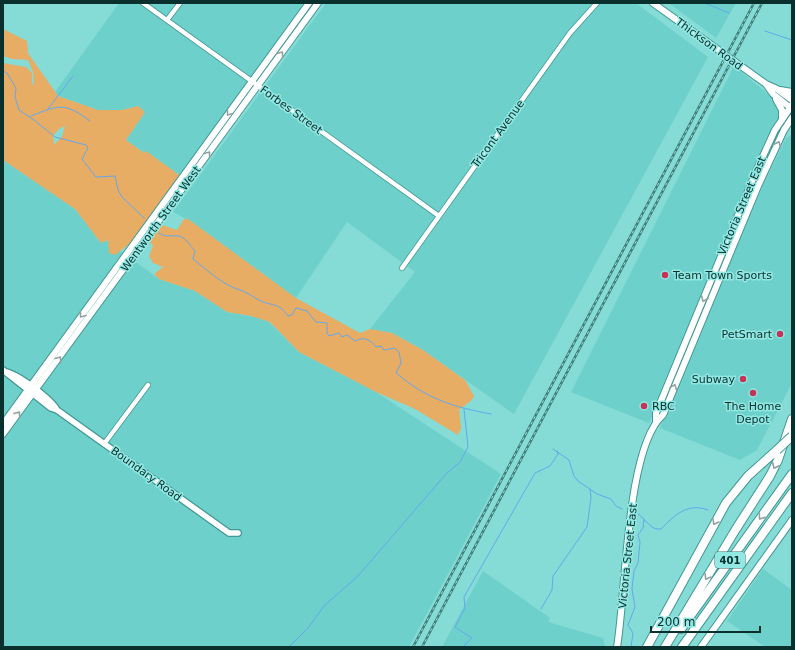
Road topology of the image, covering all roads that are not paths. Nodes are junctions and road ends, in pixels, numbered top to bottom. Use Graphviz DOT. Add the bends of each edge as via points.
graph roads {
  1 [pos="143,3"];
  2 [pos="180,3"];
  3 [pos="309,3"];
  4 [pos="318,3"];
  5 [pos="598,3"];
  6 [pos="653,3"];
  7 [pos="167,20"];
  8 [pos="252,82"];
  9 [pos="258,86"];
  10 [pos="775,92"];
  11 [pos="792,92"];
  12 [pos="792,100"];
  13 [pos="791,107"];
  14 [pos="792,118"];
  15 [pos="781,122"];
  16 [pos="792,124"];
  17 [pos="784,130"];
  18 [pos="758,167"];
  19 [pos="754,197"];
  20 [pos="439,216"];
  21 [pos="402,268"];
  22 [pos="4,371"];
  23 [pos="148,385"];
  24 [pos="31,390"];
  25 [pos="792,419"];
  26 [pos="656,421"];
  27 [pos="3,424"];
  28 [pos="3,434"];
  29 [pos="792,436"];
  30 [pos="104,444"];
  31 [pos="792,474"];
  32 [pos="792,494"];
  33 [pos="792,520"];
  34 [pos="238,533"];
  35 [pos="617,647"];
  36 [pos="647,647"];
  37 [pos="665,647"];
  38 [pos="668,647"];
  39 [pos="682,647"];
  40 [pos="701,647"];
  1 -- 7 [label="street, Forbes Street"];
  2 -- 7 [label="street"];
  3 -- 8 [label="main road, Wentworth Street West"];
  9 -- 4 [label="main road, Wentworth Street West, one-way"];
  5 -- 20 [label="street, Tricont Avenue" via="570,32"];
  6 -- 10 [label="main road, Thickson Road"];
  7 -- 8 [label="street, Forbes Street"];
  8 -- 9 [label="street, Forbes Street"];
  8 -- 24 [label="main road, Wentworth Street West, one-way"];
  9 -- 20 [label="street, Forbes Street"];
  24 -- 9 [label="main road, Wentworth Street West, one-way"];
  10 -- 11 [label="main road"];
  10 -- 12 [label="main road, Thickson Road"];
  10 -- 13 [label="main road, Thickson Road"];
  10 -- 15 [label="main road" via="782,110"];
  13 -- 15 [label="main road, Victoria Street East"];
  14 -- 17 [label="main road, Victoria Street East"];
  15 -- 18 [label="main road, Victoria Street East"];
  16 -- 17 [label="main road"];
  19 -- 17 [label="main road, Victoria Street East, one-way"];
  18 -- 19 [label="main road" via="760,172 751,193"];
  18 -- 26 [label="main road, Victoria Street East, one-way" via="656,413"];
  26 -- 19 [label="main road, Victoria Street East, one-way" via="663,415"];
  20 -- 21 [label="street, Tricont Avenue"];
  22 -- 24 [label="street, Boundary Road"];
  23 -- 30 [label="street"];
  24 -- 27 [label="main road, Wentworth Street West"];
  28 -- 24 [label="main road, Wentworth Street West, one-way"];
  24 -- 30 [label="street, Boundary Road" via="51,408"];
  25 -- 37 [label="highway, one-way" via="770,476"];
  26 -- 35 [label="main road, Victoria Street East" via="639,469 630,518"];
  29 -- 36 [label="highway, one-way, bridge" via="748,476 726,503"];
  30 -- 34 [label="street, Boundary Road" via="229,533"];
  31 -- 38 [label="highway, 401, one-way"];
  32 -- 39 [label="highway, 401"];
  33 -- 40 [label="main road"];
}
